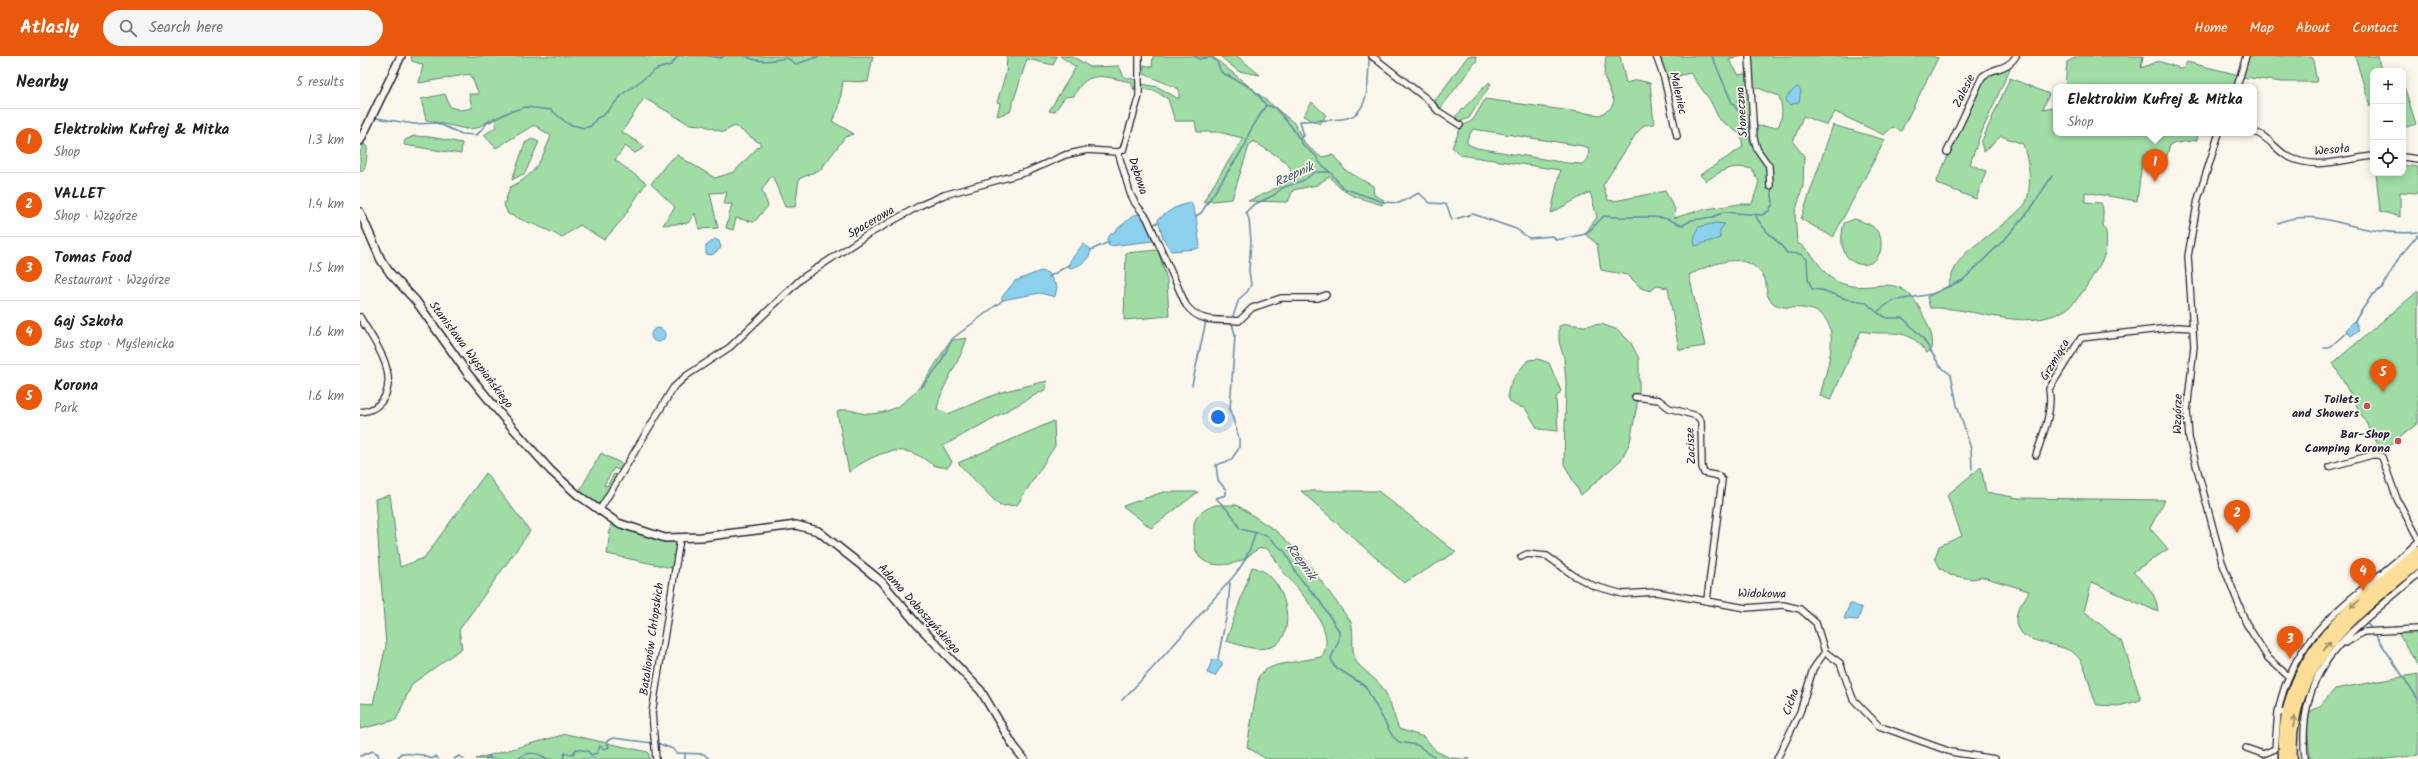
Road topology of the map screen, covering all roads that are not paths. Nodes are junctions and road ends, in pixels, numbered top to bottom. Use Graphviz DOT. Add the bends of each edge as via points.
graph roads {
  1 [pos="401,56"];
  2 [pos="1140,56"];
  3 [pos="1372,56"];
  4 [pos="1656,56"];
  5 [pos="1748,56"];
  6 [pos="2016,56"];
  7 [pos="2246,56"];
  8 [pos="2238,84"];
  9 [pos="1460,125"];
  10 [pos="2257,133"];
  11 [pos="1677,136"];
  12 [pos="2218,136"];
  13 [pos="360,141"];
  14 [pos="1118,152"];
  15 [pos="1947,152"];
  16 [pos="2370,156"];
  17 [pos="2406,157"];
  18 [pos="2418,159"];
  19 [pos="1770,186"];
  20 [pos="360,212"];
  21 [pos="1326,295"];
  22 [pos="360,317"];
  23 [pos="2192,328"];
  24 [pos="1635,397"];
  25 [pos="360,412"];
  26 [pos="2036,455"];
  27 [pos="2329,467"];
  28 [pos="600,512"];
  29 [pos="2418,538"];
  30 [pos="680,539"];
  31 [pos="2418,542"];
  32 [pos="2418,552"];
  33 [pos="1521,557"];
  34 [pos="2418,564"];
  35 [pos="2418,574"];
  36 [pos="1707,600"];
  37 [pos="2418,629"];
  38 [pos="2342,642"];
  39 [pos="1825,652"];
  40 [pos="2303,658"];
  41 [pos="2288,676"];
  42 [pos="2283,713"];
  43 [pos="2246,748"];
  44 [pos="656,759"];
  45 [pos="1024,759"];
  46 [pos="1777,759"];
  47 [pos="1995,759"];
  48 [pos="2284,759"];
  49 [pos="2292,759"];
  50 [pos="2305,759"];
  1 -- 13 [label="street"];
  2 -- 14 [label="street, Dębowa" via="1138,103 1123,150"];
  3 -- 9 [label="street" via="1428,100 1438,111"];
  4 -- 11 [label="street, Maleniec" via="1664,78"];
  5 -- 19 [label="street, Słoneczna" via="1754,138 1757,149 1769,166"];
  6 -- 15 [label="street, Zalesie" via="2007,67 1987,72 1982,77"];
  7 -- 8 [label="street"];
  10 -- 16 [label="street, Wesoła" via="2286,155 2314,164"];
  12 -- 23 [label="street, Wzgórze" via="2198,199 2188,256"];
  14 -- 21 [label="street, Dębowa" via="1130,193 1147,218 1186,305 1194,315 1201,318 1239,321 1252,308 1281,298 1318,298"];
  14 -- 28 [label="street, Spacerowa" via="1086,150 1065,155 1027,172 944,195 867,235 802,278 730,347 686,376 673,388"];
  17 -- 18 [label="street"];
  20 -- 28 [label="street, Stanisława Wyspiańskiego" via="381,260 428,316 468,374 551,471"];
  22 -- 25 [label="street" via="388,367 389,380 387,391 379,404 371,410"];
  23 -- 26 [label="street, Grzmiąca" via="2178,327 2081,338 2049,389 2050,412"];
  23 -- 41 [label="street, Wzgórze" via="2194,346 2187,419 2188,438 2197,477 2222,562 2246,623 2268,658"];
  24 -- 36 [label="street, Zacisze" via="1659,400 1669,408 1697,416 1701,421 1704,473 1719,476 1722,480"];
  27 -- 29 [label="street" via="2372,455 2382,457 2398,499"];
  28 -- 30 [label="street, Adama Doboszyńskiego" via="634,530"];
  30 -- 44 [label="street, Batalionów Chłopskich" via="652,713"];
  30 -- 45 [label="street, Adama Doboszyńskiego" via="796,525 813,528 824,534 882,581 917,624 981,692"];
  31 -- 40 [label="street" via="2341,605 2317,631"];
  32 -- 40 [label="highway, one-way" via="2339,619"];
  33 -- 36 [label="street, Widokowa" via="1527,554 1547,556 1579,578 1607,591 1623,594 1656,592"];
  49 -- 34 [label="highway, one-way" via="2297,707 2317,659 2349,621"];
  35 -- 38 [label="street"];
  36 -- 39 [label="street, Widokowa" via="1746,608 1783,605 1800,609 1816,623"];
  37 -- 38 [label="street" via="2363,632 2346,643"];
  38 -- 50 [label="street" via="2329,658 2308,695 2303,725"];
  39 -- 46 [label="street, Cicha" via="1814,669 1800,712"];
  39 -- 47 [label="street" via="1840,663 1853,699 1879,726 1951,752"];
  40 -- 41 [label="street"];
  40 -- 42 [label="highway"];
  41 -- 42 [label="street"];
  42 -- 43 [label="street" via="2275,750 2263,754"];
  42 -- 48 [label="highway"];
}
